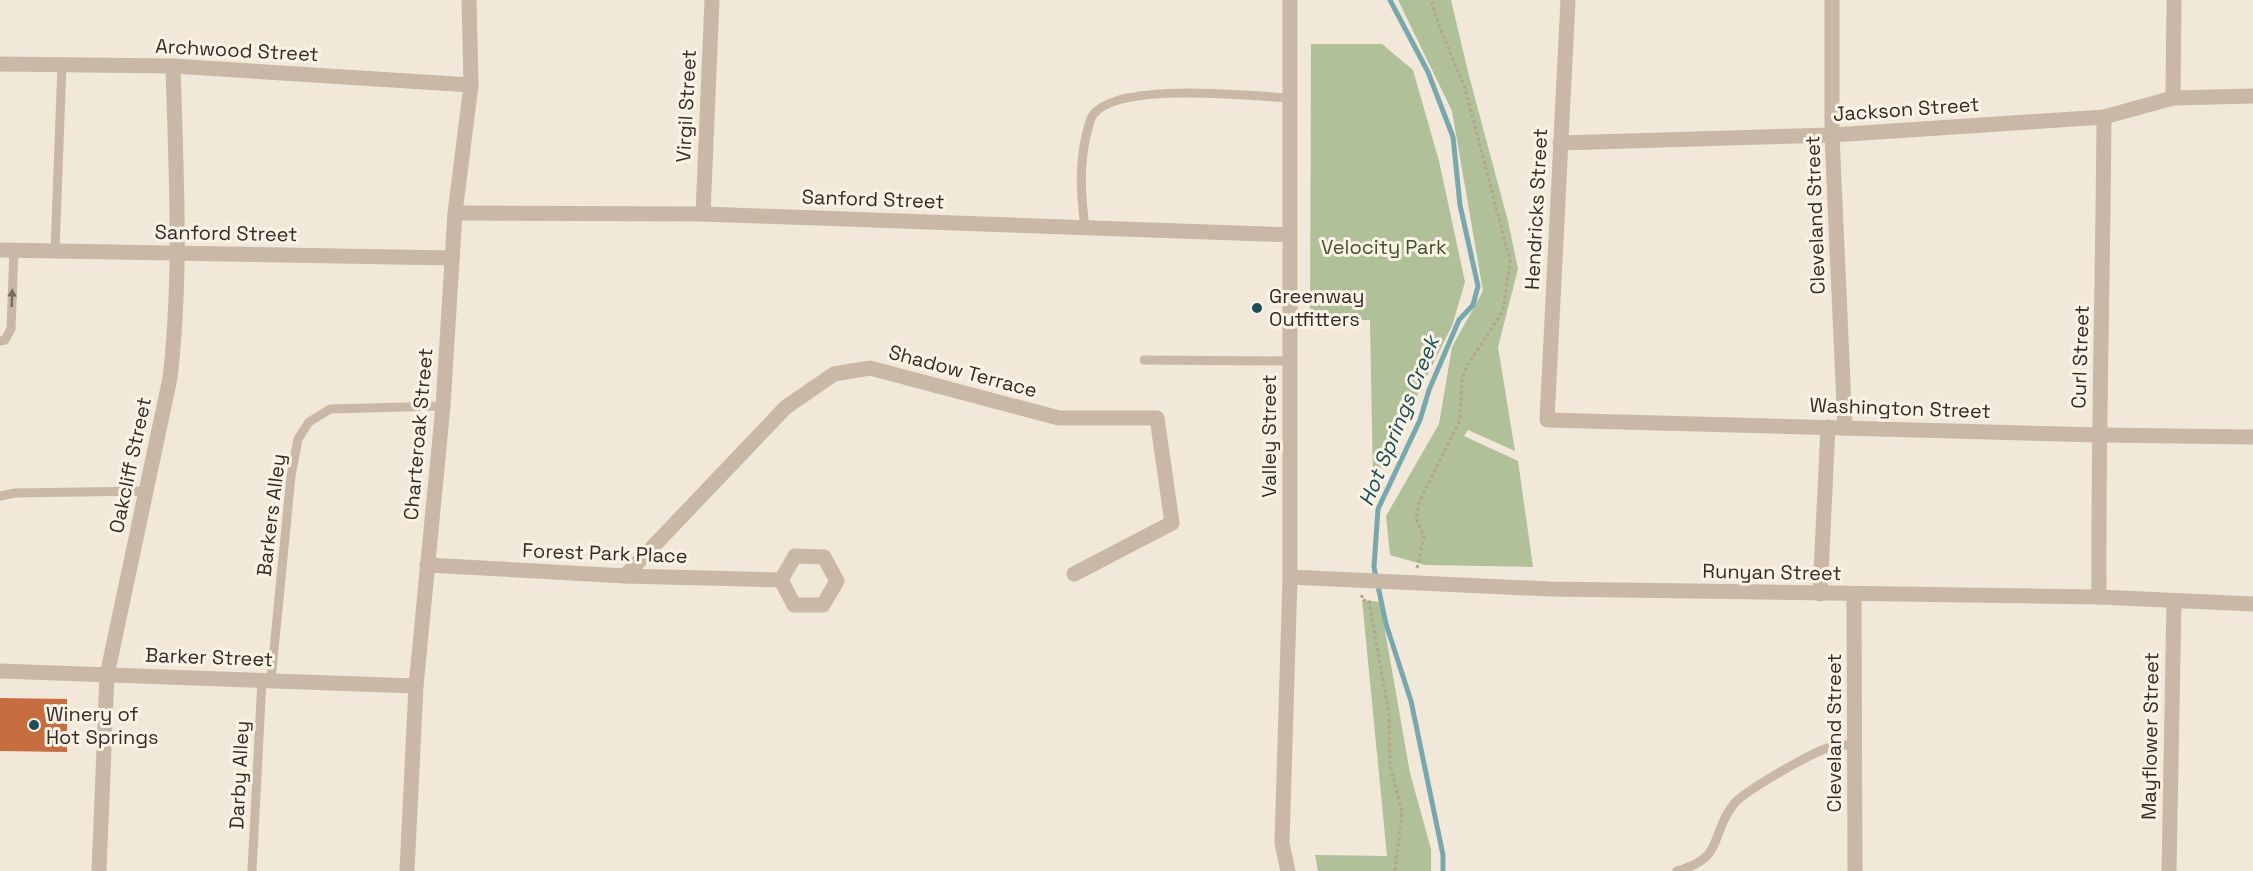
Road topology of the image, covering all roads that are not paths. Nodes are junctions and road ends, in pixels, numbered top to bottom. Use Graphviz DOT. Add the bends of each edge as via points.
graph roads {
  1 [pos="469,0"];
  2 [pos="712,0"];
  3 [pos="1290,0"];
  4 [pos="1568,0"];
  5 [pos="1832,0"];
  6 [pos="2174,0"];
  7 [pos="0,64"];
  8 [pos="62,65"];
  9 [pos="173,66"];
  10 [pos="471,85"];
  11 [pos="2253,96"];
  12 [pos="1290,98"];
  13 [pos="2173,98"];
  14 [pos="2104,117"];
  15 [pos="1832,135"];
  16 [pos="1560,143"];
  17 [pos="455,213"];
  18 [pos="702,214"];
  19 [pos="1085,228"];
  20 [pos="1290,235"];
  21 [pos="7,250"];
  22 [pos="55,251"];
  23 [pos="178,253"];
  24 [pos="452,258"];
  25 [pos="0,341"];
  26 [pos="1144,360"];
  27 [pos="1290,361"];
  28 [pos="443,406"];
  29 [pos="1547,420"];
  30 [pos="1828,427"];
  31 [pos="1845,428"];
  32 [pos="2098,435"];
  33 [pos="2253,437"];
  34 [pos="146,491"];
  35 [pos="0,496"];
  36 [pos="427,565"];
  37 [pos="1074,574"];
  38 [pos="625,576"];
  39 [pos="1290,578"];
  40 [pos="781,580"];
  41 [pos="1820,594"];
  42 [pos="1854,595"];
  43 [pos="2099,597"];
  44 [pos="2174,602"];
  45 [pos="2253,604"];
  46 [pos="0,671"];
  47 [pos="107,675"];
  48 [pos="266,680"];
  49 [pos="416,686"];
  50 [pos="1855,744"];
  51 [pos="99,871"];
  52 [pos="252,871"];
  53 [pos="407,871"];
  54 [pos="1288,871"];
  55 [pos="1677,871"];
  56 [pos="1855,871"];
  57 [pos="2169,871"];
  1 -- 10 [label="street, Charteroak Street"];
  2 -- 18 [label="street, Virgil Street"];
  3 -- 12 [label="street, Valley Street"];
  4 -- 16 [label="street, Hendricks Street"];
  5 -- 15 [label="street, Cleveland Street"];
  6 -- 13 [label="street"];
  7 -- 8 [label="street, Archwood Street"];
  8 -- 9 [label="street, Archwood Street"];
  8 -- 22 [label="lane"];
  9 -- 10 [label="street, Archwood Street"];
  9 -- 23 [label="street, Oakcliff Street"];
  10 -- 17 [label="street, Charteroak Street"];
  11 -- 13 [label="street, Jackson Street"];
  12 -- 19 [label="lane" via="1168,93 1110,101 1093,114 1083,151 1080,179"];
  12 -- 20 [label="street, Valley Street"];
  13 -- 14 [label="street, Jackson Street"];
  14 -- 15 [label="street, Jackson Street"];
  14 -- 32 [label="street, Curl Street"];
  15 -- 16 [label="street, Jackson Street"];
  15 -- 31 [label="street, Cleveland Street"];
  16 -- 29 [label="street, Hendricks Street"];
  17 -- 18 [label="street, Sanford Street"];
  17 -- 24 [label="street, Charteroak Street"];
  18 -- 19 [label="street, Sanford Street"];
  19 -- 20 [label="street, Sanford Street"];
  20 -- 27 [label="street, Valley Street"];
  21 -- 22 [label="street, Sanford Street"];
  25 -- 21 [label="lane, one-way" via="5,340 11,329"];
  22 -- 23 [label="street, Sanford Street"];
  23 -- 24 [label="street, Sanford Street"];
  23 -- 34 [label="street, Oakcliff Street" via="170,378"];
  24 -- 28 [label="street, Charteroak Street"];
  26 -- 27 [label="lane"];
  27 -- 39 [label="street, Valley Street"];
  28 -- 36 [label="street, Charteroak Street"];
  28 -- 48 [label="lane, Barkers Alley" via="330,409 309,422 298,439"];
  29 -- 30 [label="street, Washington Street"];
  30 -- 31 [label="street, Washington Street"];
  30 -- 41 [label="street"];
  31 -- 32 [label="street, Washington Street"];
  32 -- 33 [label="street, Washington Street"];
  32 -- 43 [label="street, Curl Street"];
  34 -- 35 [label="lane"];
  34 -- 47 [label="street, Oakcliff Street"];
  36 -- 38 [label="street, Forest Park Place"];
  36 -- 49 [label="street, Charteroak Street"];
  37 -- 38 [label="street, Shadow Terrace" via="1172,523 1157,418 1059,418 870,368 834,374 786,407"];
  38 -- 40 [label="street, Forest Park Place"];
  39 -- 41 [label="street, Runyan Street" via="1363,590 1391,582"];
  39 -- 54 [label="street, Valley Street" via="1282,843"];
  41 -- 42 [label="street, Runyan Street"];
  42 -- 43 [label="street, Runyan Street"];
  42 -- 50 [label="street, Cleveland Street"];
  43 -- 44 [label="street, Runyan Street"];
  44 -- 45 [label="street, Runyan Street"];
  44 -- 57 [label="street, Mayflower Street"];
  46 -- 47 [label="street, Barker Street"];
  47 -- 48 [label="street, Barker Street"];
  47 -- 51 [label="street, Oakcliff Street"];
  48 -- 49 [label="street, Barker Street"];
  48 -- 52 [label="lane, Darby Alley"];
  49 -- 53 [label="street, Charteroak Street"];
  50 -- 55 [label="lane" via="1829,747 1785,769 1734,802 1714,848 1704,861"];
  50 -- 56 [label="street, Cleveland Street"];
}
